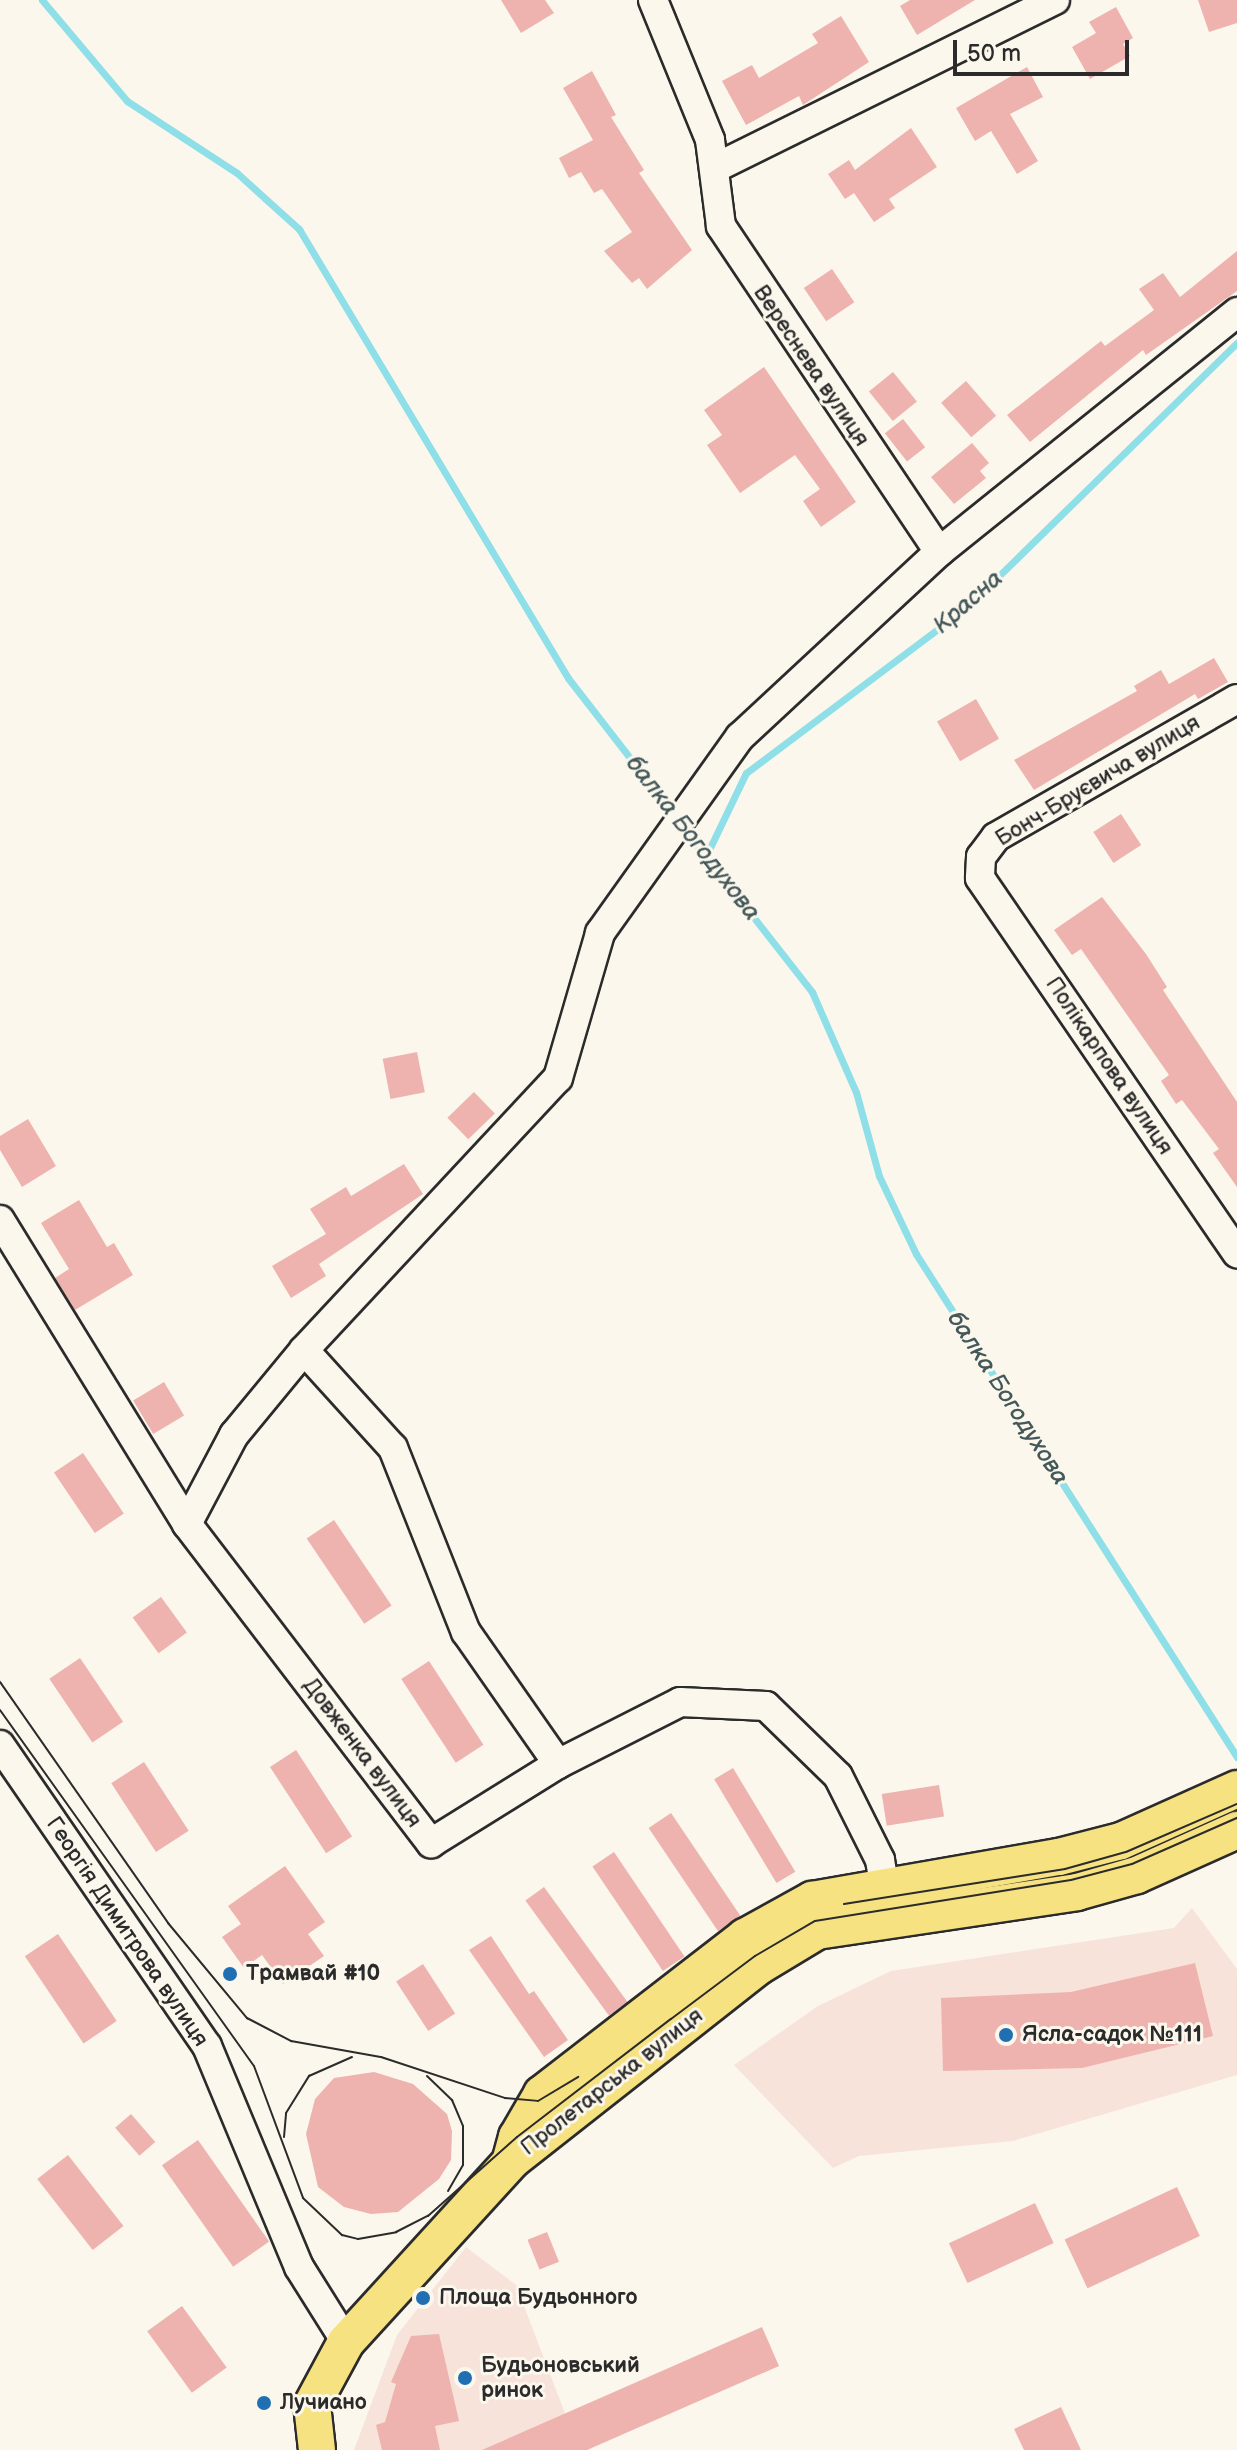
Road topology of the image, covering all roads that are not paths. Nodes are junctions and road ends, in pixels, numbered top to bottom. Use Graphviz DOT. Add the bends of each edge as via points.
graph roads {
  1 [pos="653,0"];
  2 [pos="1055,0"];
  3 [pos="717,167"];
  4 [pos="1237,312"];
  5 [pos="939,552"];
  6 [pos="1237,699"];
  7 [pos="980,878"];
  8 [pos="0,1220"];
  9 [pos="1237,1254"];
  10 [pos="304,1350"];
  11 [pos="187,1524"];
  12 [pos="0,1745"];
  13 [pos="558,1764"];
  14 [pos="1223,1796"];
  15 [pos="1231,1833"];
  16 [pos="884,1884"];
  17 [pos="890,1921"];
  18 [pos="511,2161"];
  19 [pos="346,2342"];
  20 [pos="317,2450"];
  1 -- 3 [label="street, Вереснева вулиця"];
  2 -- 3 [label="street"];
  3 -- 5 [label="street, Вереснева вулиця" via="714,197 721,226 748,273"];
  4 -- 5 [label="street"];
  5 -- 10 [label="street" via="740,737 600,933 558,1078"];
  6 -- 7 [label="street, Бонч-Бруєвича вулиця" via="996,837 981,857"];
  7 -- 9 [label="street, Полікарпова вулиця"];
  8 -- 11 [label="street, Довженка вулиця"];
  10 -- 11 [label="street" via="234,1435"];
  10 -- 13 [label="street" via="393,1448 425,1540 466,1632"];
  11 -- 13 [label="street, Довженка вулиця" via="431,1843"];
  12 -- 19 [label="street, Георгія Димитрова вулиця" via="207,2046 299,2267"];
  13 -- 16 [label="street, Довженка вулиця" via="680,1702 766,1706 838,1776 880,1860"];
  14 -- 16 [label="main road, Пролетарська вулиця" via="1121,1841 1059,1857"];
  15 -- 17 [label="main road, Пролетарська вулиця" via="1137,1875 1077,1892"];
  16 -- 17 [label="street, Довженка вулиця"];
  16 -- 18 [label="main road, Пролетарська вулиця" via="812,1900 745,1937 542,2094 517,2137"];
  17 -- 18 [label="main road, Пролетарська вулиця" via="817,1931 759,1966"];
  18 -- 19 [label="main road"];
  19 -- 20 [label="main road" via="312,2405"];
}
